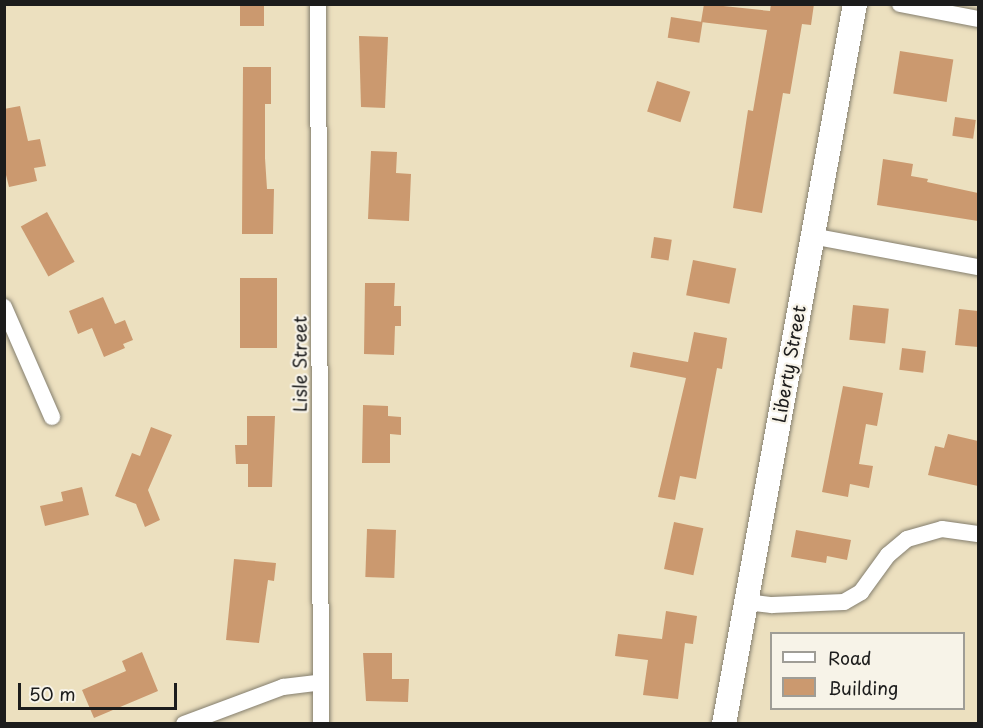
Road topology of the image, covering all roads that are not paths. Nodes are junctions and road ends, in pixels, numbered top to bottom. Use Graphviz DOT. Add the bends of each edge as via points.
graph roads {
  1 [pos="318,4"];
  2 [pos="855,4"];
  3 [pos="900,4"];
  4 [pos="978,19"];
  5 [pos="812,236"];
  6 [pos="978,267"];
  7 [pos="4,307"];
  8 [pos="52,417"];
  9 [pos="978,534"];
  10 [pos="746,602"];
  11 [pos="321,682"];
  12 [pos="184,723"];
  13 [pos="321,723"];
  14 [pos="724,723"];
  1 -- 11 [label="street, Lisle Street"];
  2 -- 5 [label="main road, Liberty Street"];
  3 -- 4 [label="street"];
  5 -- 6 [label="street"];
  5 -- 10 [label="main road, Liberty Street"];
  7 -- 8 [label="street"];
  9 -- 10 [label="street" via="942,529 907,539 888,555 861,592 844,602"];
  10 -- 14 [label="main road, Liberty Street"];
  11 -- 12 [label="street" via="283,687"];
  11 -- 13 [label="street, Lisle Street"];
}
